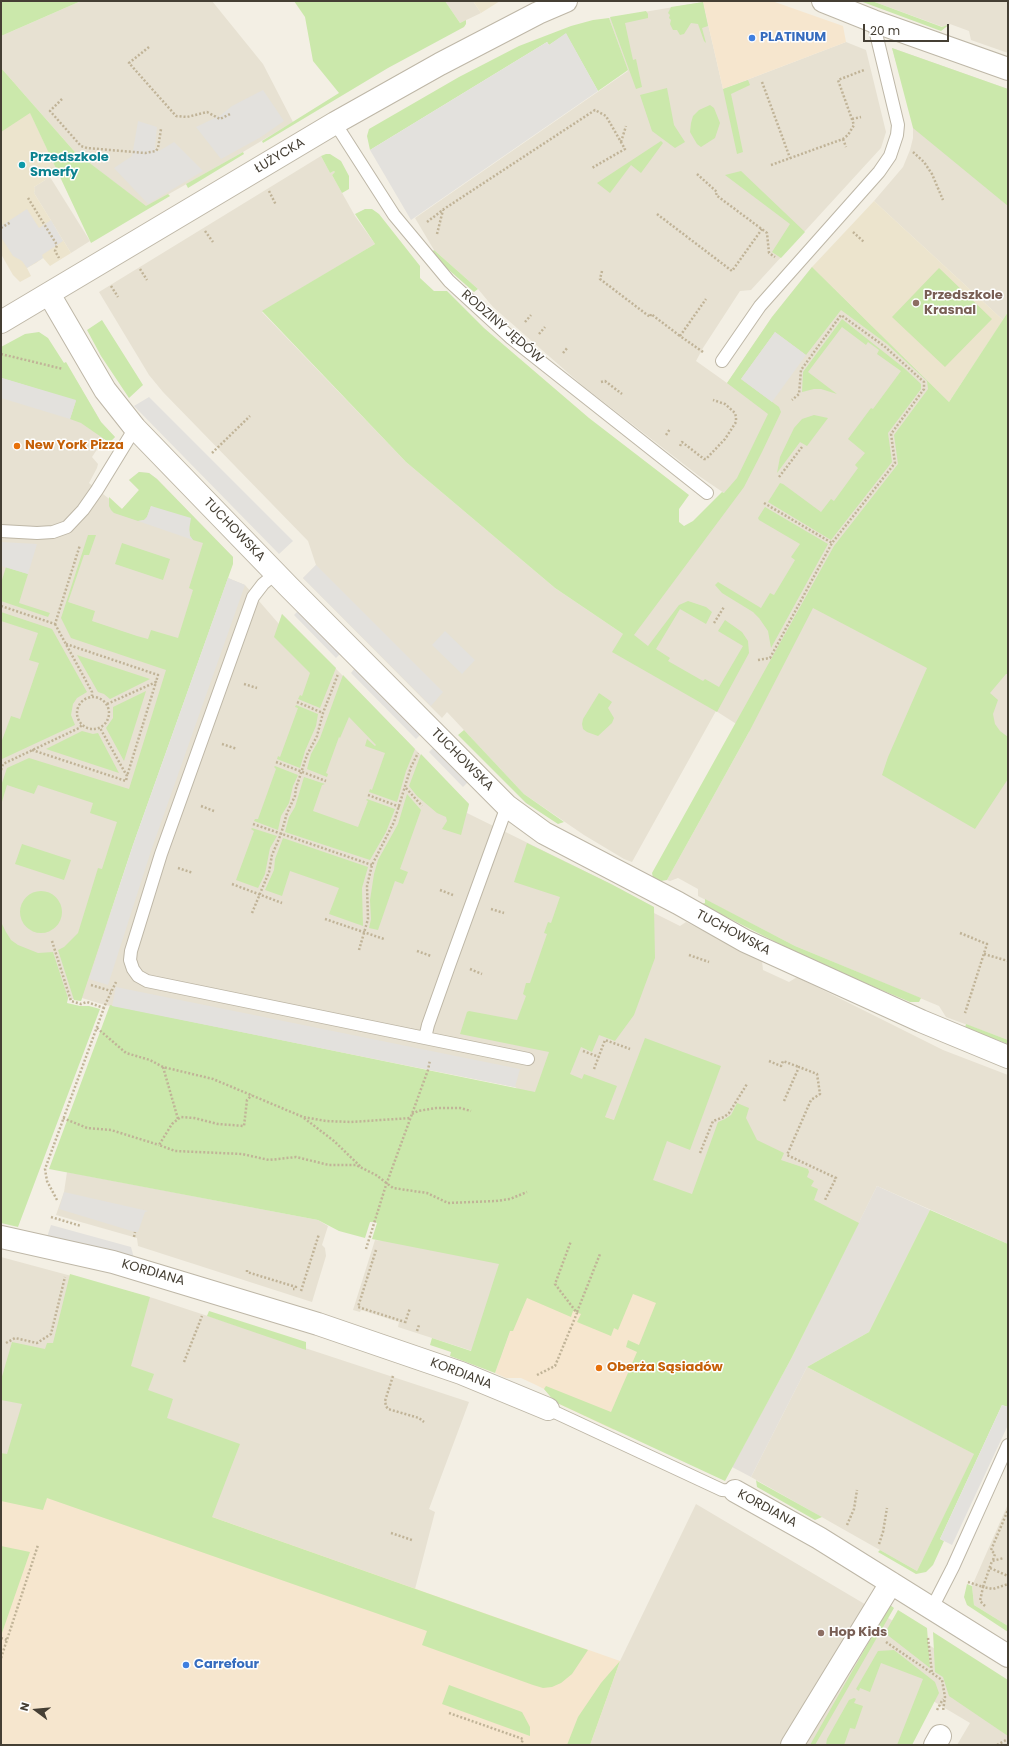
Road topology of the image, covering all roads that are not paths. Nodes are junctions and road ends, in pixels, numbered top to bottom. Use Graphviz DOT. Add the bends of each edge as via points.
graph roads {
  1 [pos="566,1"];
  2 [pos="823,1"];
  3 [pos="873,21"];
  4 [pos="1008,69"];
  5 [pos="335,123"];
  6 [pos="49,294"];
  7 [pos="1,322"];
  8 [pos="722,361"];
  9 [pos="135,428"];
  10 [pos="707,494"];
  11 [pos="1,531"];
  12 [pos="276,573"];
  13 [pos="507,806"];
  14 [pos="429,1039"];
  15 [pos="1008,1057"];
  16 [pos="528,1059"];
  17 [pos="1,1237"];
  18 [pos="548,1409"];
  19 [pos="1008,1445"];
  20 [pos="735,1491"];
  21 [pos="891,1583"];
  22 [pos="932,1608"];
  23 [pos="1008,1656"];
  24 [pos="792,1745"];
  1 -- 5 [label="street, ŁUŻYCKA" via="440,64"];
  2 -- 3 [label="street"];
  3 -- 4 [label="street"];
  3 -- 8 [label="lane" via="898,125 894,146 884,166 760,306"];
  5 -- 6 [label="street, ŁUŻYCKA"];
  5 -- 10 [label="lane, RODZINY JĘDÓW" via="394,215 450,281 511,338"];
  6 -- 7 [label="street, ŁUŻYCKA"];
  6 -- 9 [label="street, TUCHOWSKA" via="104,390"];
  9 -- 11 [label="lane" via="97,490 67,527 53,532 37,533"];
  9 -- 12 [label="street, TUCHOWSKA"];
  12 -- 13 [label="street, TUCHOWSKA"];
  12 -- 14 [label="lane" via="253,597 161,854 131,951 132,969 147,981"];
  13 -- 14 [label="lane" via="428,1025"];
  13 -- 15 [label="street, TUCHOWSKA" via="544,833 744,940 915,1018"];
  14 -- 16 [label="lane"];
  17 -- 18 [label="street, KORDIANA" via="113,1262 318,1324 460,1373"];
  18 -- 20 [label="lane, KORDIANA" via="722,1490"];
  19 -- 22 [label="lane"];
  20 -- 21 [label="street, KORDIANA" via="790,1521"];
  21 -- 22 [label="street, KORDIANA"];
  21 -- 24 [label="street"];
  22 -- 23 [label="street, KORDIANA"];
}
